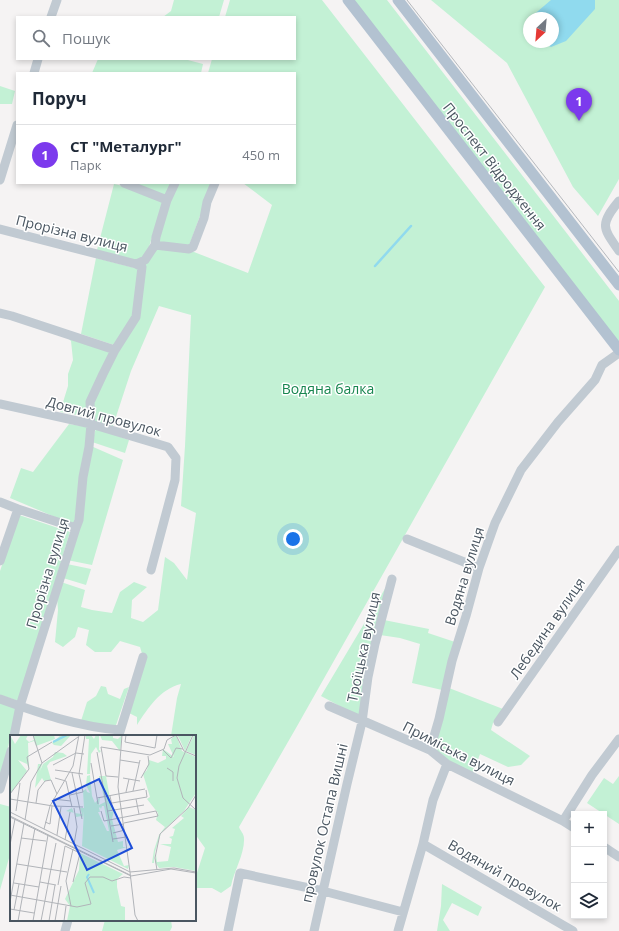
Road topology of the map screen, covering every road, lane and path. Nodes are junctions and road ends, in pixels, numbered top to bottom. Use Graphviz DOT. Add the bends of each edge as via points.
graph roads {
  1 [pos="57,0"];
  2 [pos="348,0"];
  3 [pos="398,0"];
  4 [pos="51,16"];
  5 [pos="38,60"];
  6 [pos="34,72"];
  7 [pos="16,133"];
  8 [pos="13,153"];
  9 [pos="0,180"];
  10 [pos="127,184"];
  11 [pos="175,184"];
  12 [pos="214,185"];
  13 [pos="167,200"];
  14 [pos="619,201"];
  15 [pos="0,229"];
  16 [pos="155,245"];
  17 [pos="619,251"];
  18 [pos="136,264"];
  19 [pos="619,286"];
  20 [pos="0,313"];
  21 [pos="115,350"];
  22 [pos="619,352"];
  23 [pos="0,404"];
  24 [pos="91,424"];
  25 [pos="0,502"];
  26 [pos="18,509"];
  27 [pos="76,528"];
  28 [pos="407,539"];
  29 [pos="619,550"];
  30 [pos="0,561"];
  31 [pos="479,568"];
  32 [pos="152,570"];
  33 [pos="392,579"];
  34 [pos="143,657"];
  35 [pos="0,700"];
  36 [pos="20,706"];
  37 [pos="328,706"];
  38 [pos="362,722"];
  39 [pos="498,722"];
  40 [pos="120,733"];
  41 [pos="14,735"];
  42 [pos="619,739"];
  43 [pos="430,750"];
  44 [pos="10,754"];
  45 [pos="447,764"];
  46 [pos="0,789"];
  47 [pos="563,821"];
  48 [pos="571,826"];
  49 [pos="423,844"];
  50 [pos="607,849"];
  51 [pos="619,857"];
  52 [pos="323,891"];
  53 [pos="403,912"];
  54 [pos="68,921"];
  55 [pos="65,931"];
  56 [pos="228,931"];
  57 [pos="314,931"];
  58 [pos="398,931"];
  59 [pos="573,931"];
  1 -- 4 [label="street"];
  2 -- 22 [label="main road, Проспект Відродження"];
  3 -- 19 [label="main road, Проспект Відродження"];
  5 -- 6 [label="street"];
  7 -- 8 [label="street"];
  8 -- 9 [label="street"];
  10 -- 13 [label="street"];
  11 -- 13 [label="street, Прорізна вулиця"];
  12 -- 16 [label="street" via="193,247 189,249"];
  13 -- 16 [label="street, Прорізна вулиця"];
  14 -- 17 [label="street" via="605,223 606,232"];
  15 -- 18 [label="street, Прорізна вулиця"];
  16 -- 18 [label="street, Прорізна вулиця" via="145,260"];
  18 -- 21 [label="street, Прорізна вулиця" via="142,267 136,317"];
  20 -- 21 [label="street"];
  21 -- 24 [label="street, Прорізна вулиця" via="90,402"];
  22 -- 31 [label="street, Водяна вулиця" via="602,365 595,380 521,470 495,523"];
  23 -- 24 [label="street, Довгий провулок"];
  24 -- 27 [label="street, Прорізна вулиця" via="80,520"];
  24 -- 32 [label="street, Довгий провулок" via="168,447 176,458 175,480"];
  25 -- 26 [label="street"];
  26 -- 27 [label="street"];
  26 -- 30 [label="street"];
  27 -- 36 [label="street, Прорізна вулиця"];
  28 -- 31 [label="street"];
  29 -- 39 [label="street, Лебедина вулиця"];
  31 -- 43 [label="street, Водяна вулиця"];
  33 -- 38 [label="street, Троїцька вулиця" via="368,677"];
  34 -- 40 [label="street"];
  35 -- 36 [label="street"];
  36 -- 40 [label="street"];
  36 -- 41 [label="street, Прорізна вулиця"];
  37 -- 38 [label="street, Приміська вулиця"];
  38 -- 43 [label="street, Приміська вулиця"];
  38 -- 52 [label="street, провулок Остапа Вишні"];
  42 -- 47 [label="street"];
  43 -- 45 [label="street, Приміська вулиця"];
  44 -- 46 [label="street"];
  45 -- 47 [label="street, Приміська вулиця"];
  45 -- 49 [label="street" via="433,800"];
  47 -- 48 [label="street, Приміська вулиця"];
  49 -- 53 [label="street"];
  49 -- 59 [label="street, Водяний провулок"];
  50 -- 51 [label="street"];
  52 -- 53 [label="street"];
  52 -- 56 [label="street" via="240,873"];
  52 -- 57 [label="street, провулок Остапа Вишні"];
  53 -- 58 [label="street"];
  54 -- 55 [label="street"];
}
